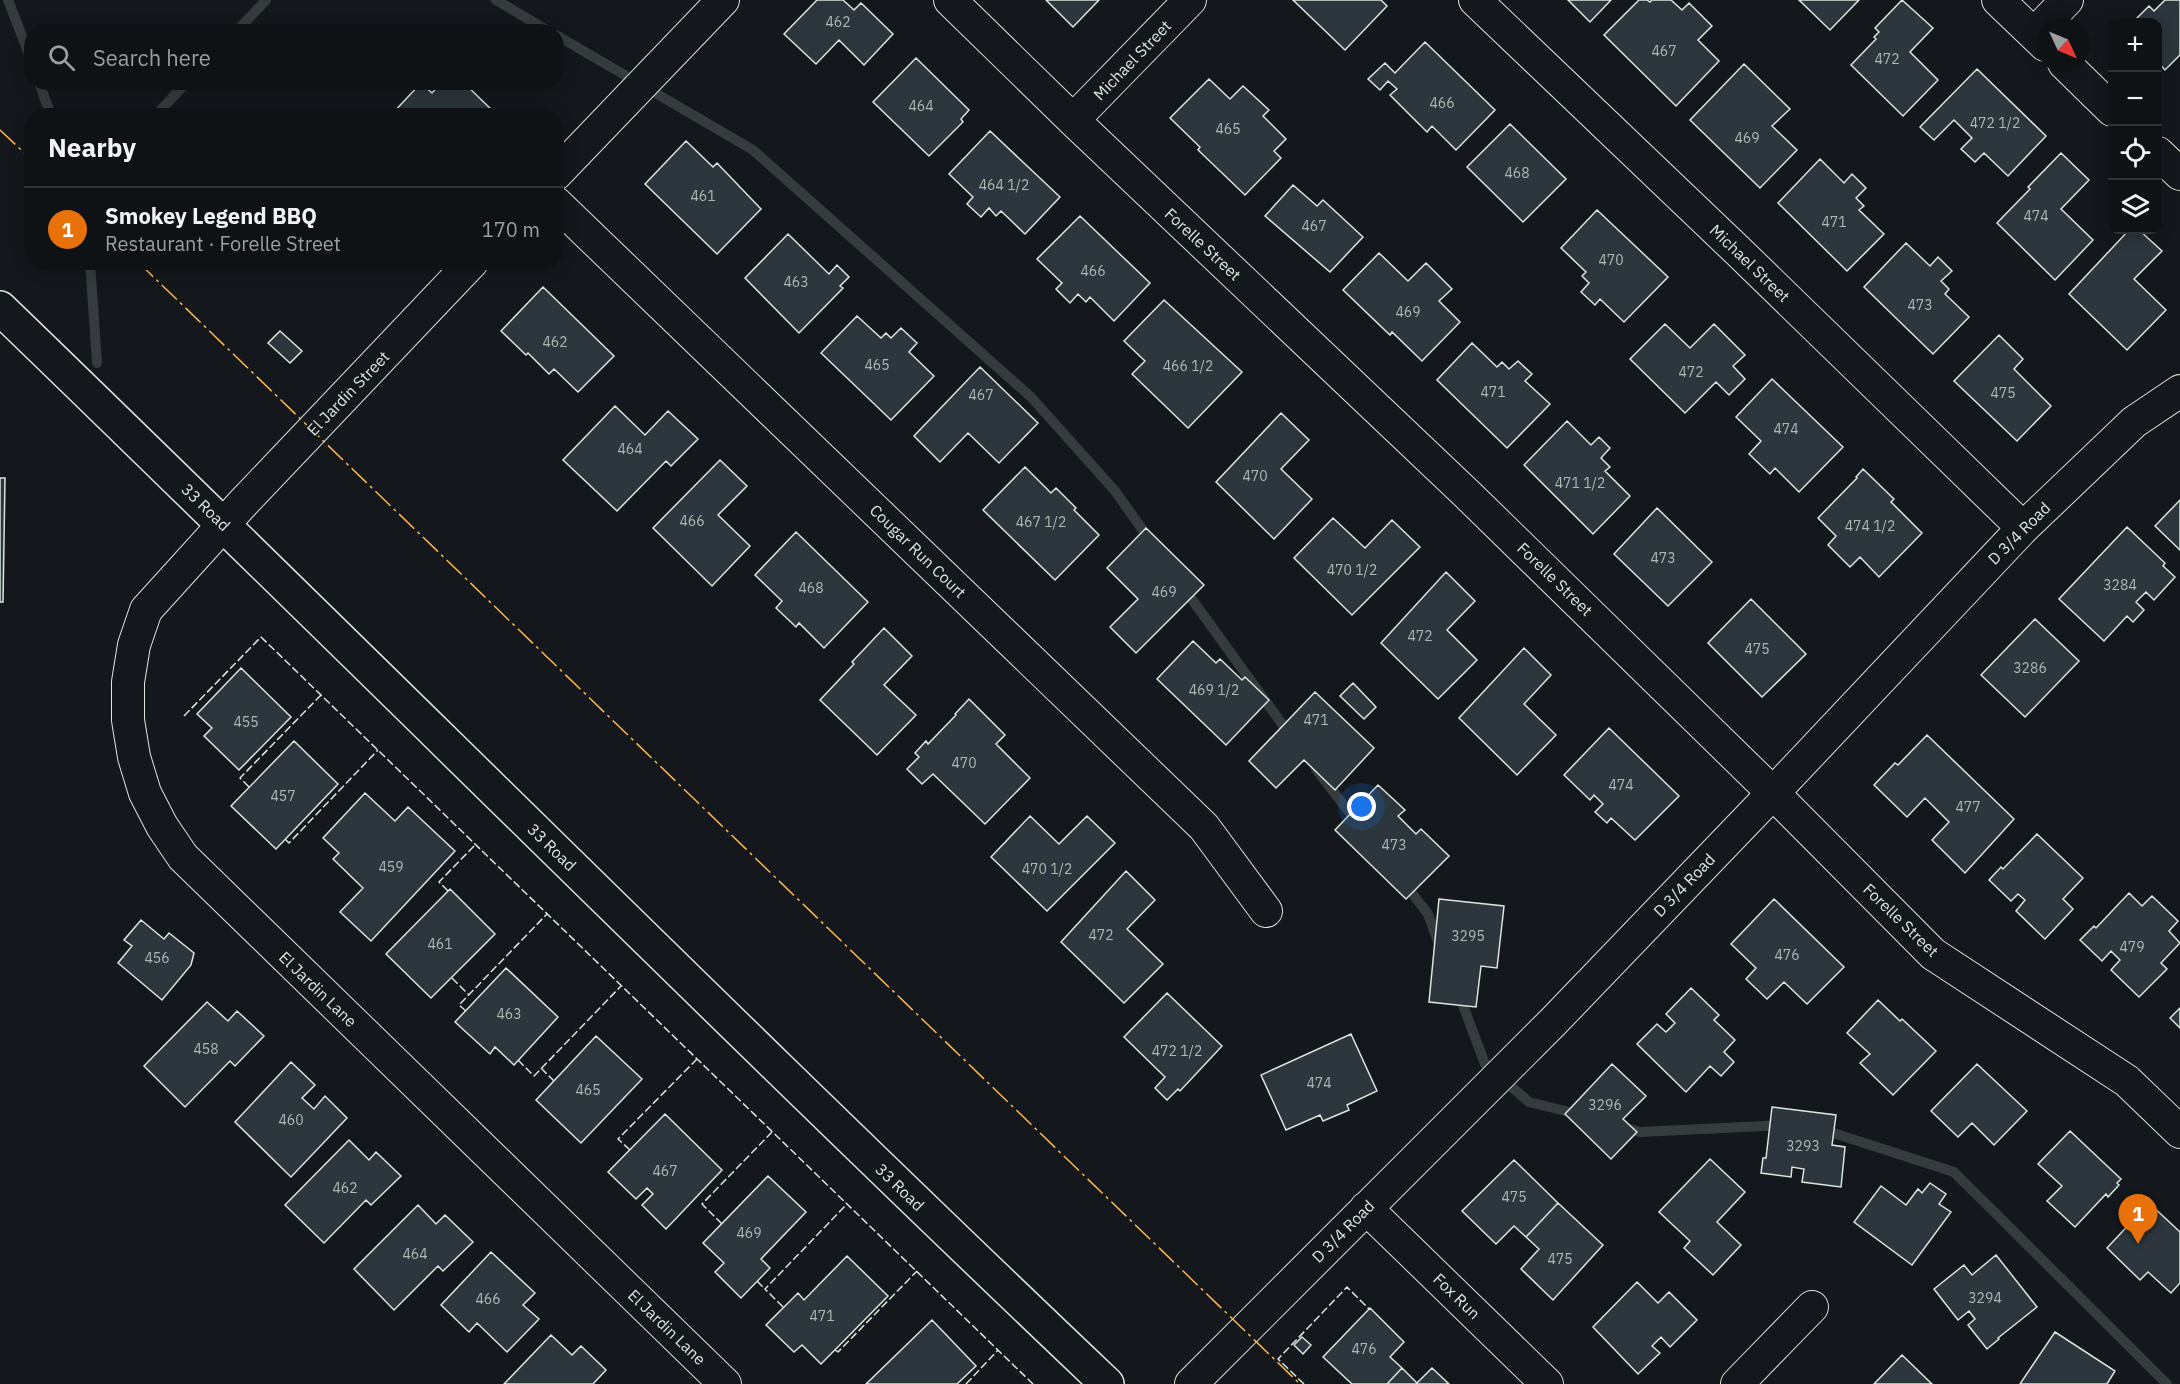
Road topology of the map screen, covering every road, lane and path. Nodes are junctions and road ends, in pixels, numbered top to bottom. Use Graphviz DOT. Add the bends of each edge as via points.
graph roads {
  1 [pos="723,0"];
  2 [pos="950,0"];
  3 [pos="1190,0"];
  4 [pos="1475,0"];
  5 [pos="1998,0"];
  6 [pos="2067,0"];
  7 [pos="2054,18"];
  8 [pos="2036,37"];
  9 [pos="2073,72"];
  10 [pos="2108,106"];
  11 [pos="1073,120"];
  12 [pos="2162,158"];
  13 [pos="564,166"];
  14 [pos="2180,174"];
  15 [pos="564,211"];
  16 [pos="464,270"];
  17 [pos="0,308"];
  18 [pos="2180,391"];
  19 [pos="224,524"];
  20 [pos="2023,528"];
  21 [pos="1773,793"];
  22 [pos="1266,911"];
  23 [pos="2180,1132"];
  24 [pos="1366,1208"];
  25 [pos="1812,1307"];
  26 [pos="725,1384"];
  27 [pos="1107,1384"];
  28 [pos="1191,1384"];
  29 [pos="1547,1384"];
  30 [pos="1737,1384"];
  1 -- 13 [label="street"];
  2 -- 11 [label="street, Forelle Street"];
  3 -- 11 [label="street, Michael Street"];
  4 -- 20 [label="street, Michael Street"];
  5 -- 8 [label="street"];
  6 -- 7 [label="street"];
  9 -- 10 [label="street"];
  11 -- 21 [label="street, Forelle Street" via="1460,487"];
  12 -- 14 [label="street"];
  15 -- 22 [label="street, Cougar Run Court" via="1204,827"];
  16 -- 19 [label="street, El Jardin Street"];
  17 -- 19 [label="main road, 33 Road"];
  18 -- 20 [label="street, D 3/4 Road" via="2134,422"];
  19 -- 26 [label="street, El Jardin Lane" via="146,610 134,645 128,682 134,757 145,793 162,826 183,857"];
  19 -- 27 [label="main road, 33 Road" via="879,1168"];
  20 -- 21 [label="street, D 3/4 Road"];
  21 -- 23 [label="street, Forelle Street" via="1933,954 2127,1081"];
  21 -- 24 [label="street, D 3/4 Road" via="1553,1022"];
  24 -- 28 [label="street, D 3/4 Road"];
  24 -- 29 [label="street, Fox Run"];
  25 -- 30 [label="street"];
}
